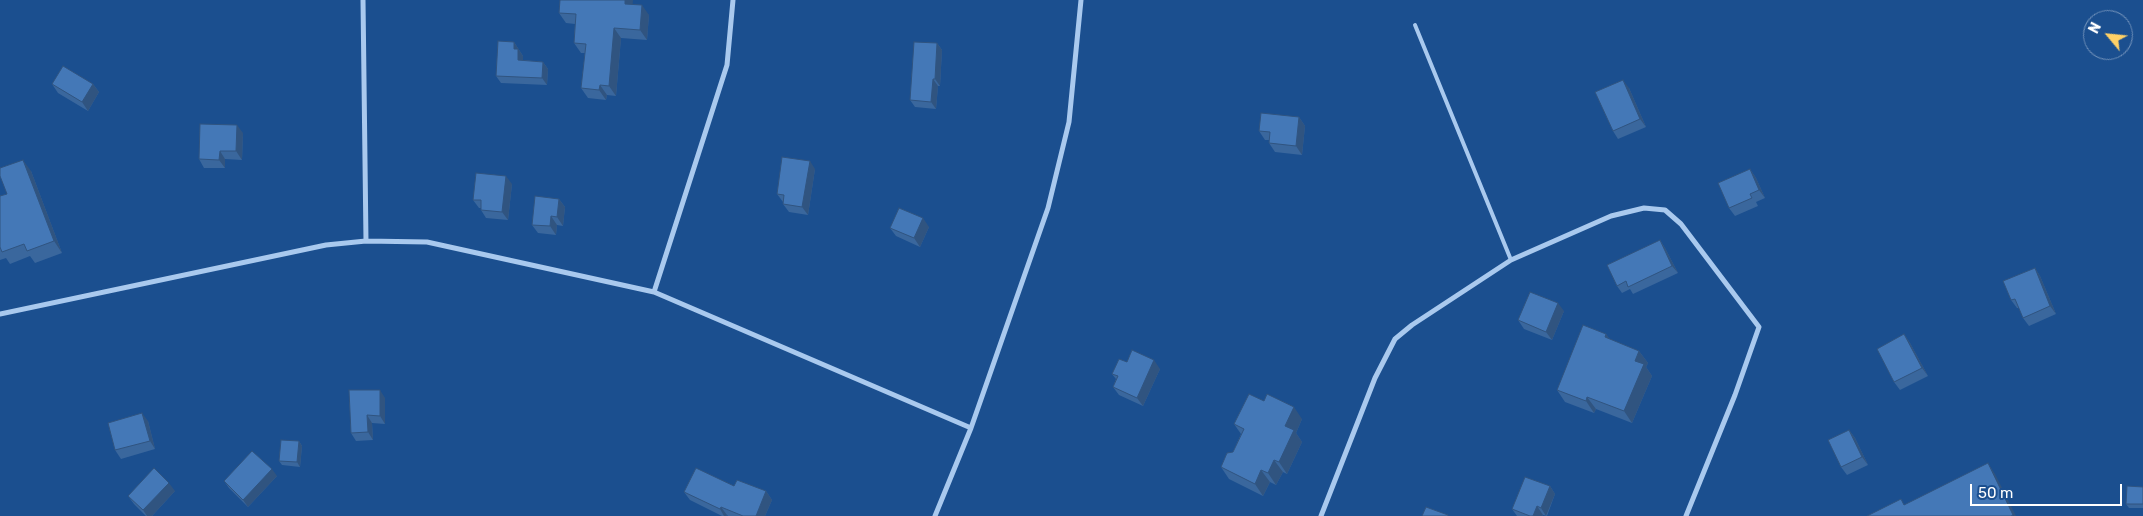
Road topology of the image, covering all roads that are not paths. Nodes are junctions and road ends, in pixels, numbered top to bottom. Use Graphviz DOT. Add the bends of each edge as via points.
graph roads {
  1 [pos="363,0"];
  2 [pos="733,0"];
  3 [pos="1081,0"];
  4 [pos="1415,25"];
  5 [pos="366,241"];
  6 [pos="1511,260"];
  7 [pos="654,292"];
  8 [pos="0,314"];
  9 [pos="971,428"];
  10 [pos="935,516"];
  11 [pos="1321,516"];
  12 [pos="1686,516"];
  1 -- 5 [label="street"];
  2 -- 7 [label="street" via="727,65"];
  3 -- 9 [label="street" via="1068,122 1058,174"];
  4 -- 6 [label="lane"];
  5 -- 7 [label="street" via="428,242"];
  5 -- 8 [label="street" via="326,245"];
  6 -- 11 [label="street" via="1395,339 1375,378"];
  6 -- 12 [label="street" via="1611,216 1644,208 1664,210 1682,224 1759,327"];
  7 -- 9 [label="street"];
  9 -- 10 [label="street"];
}
